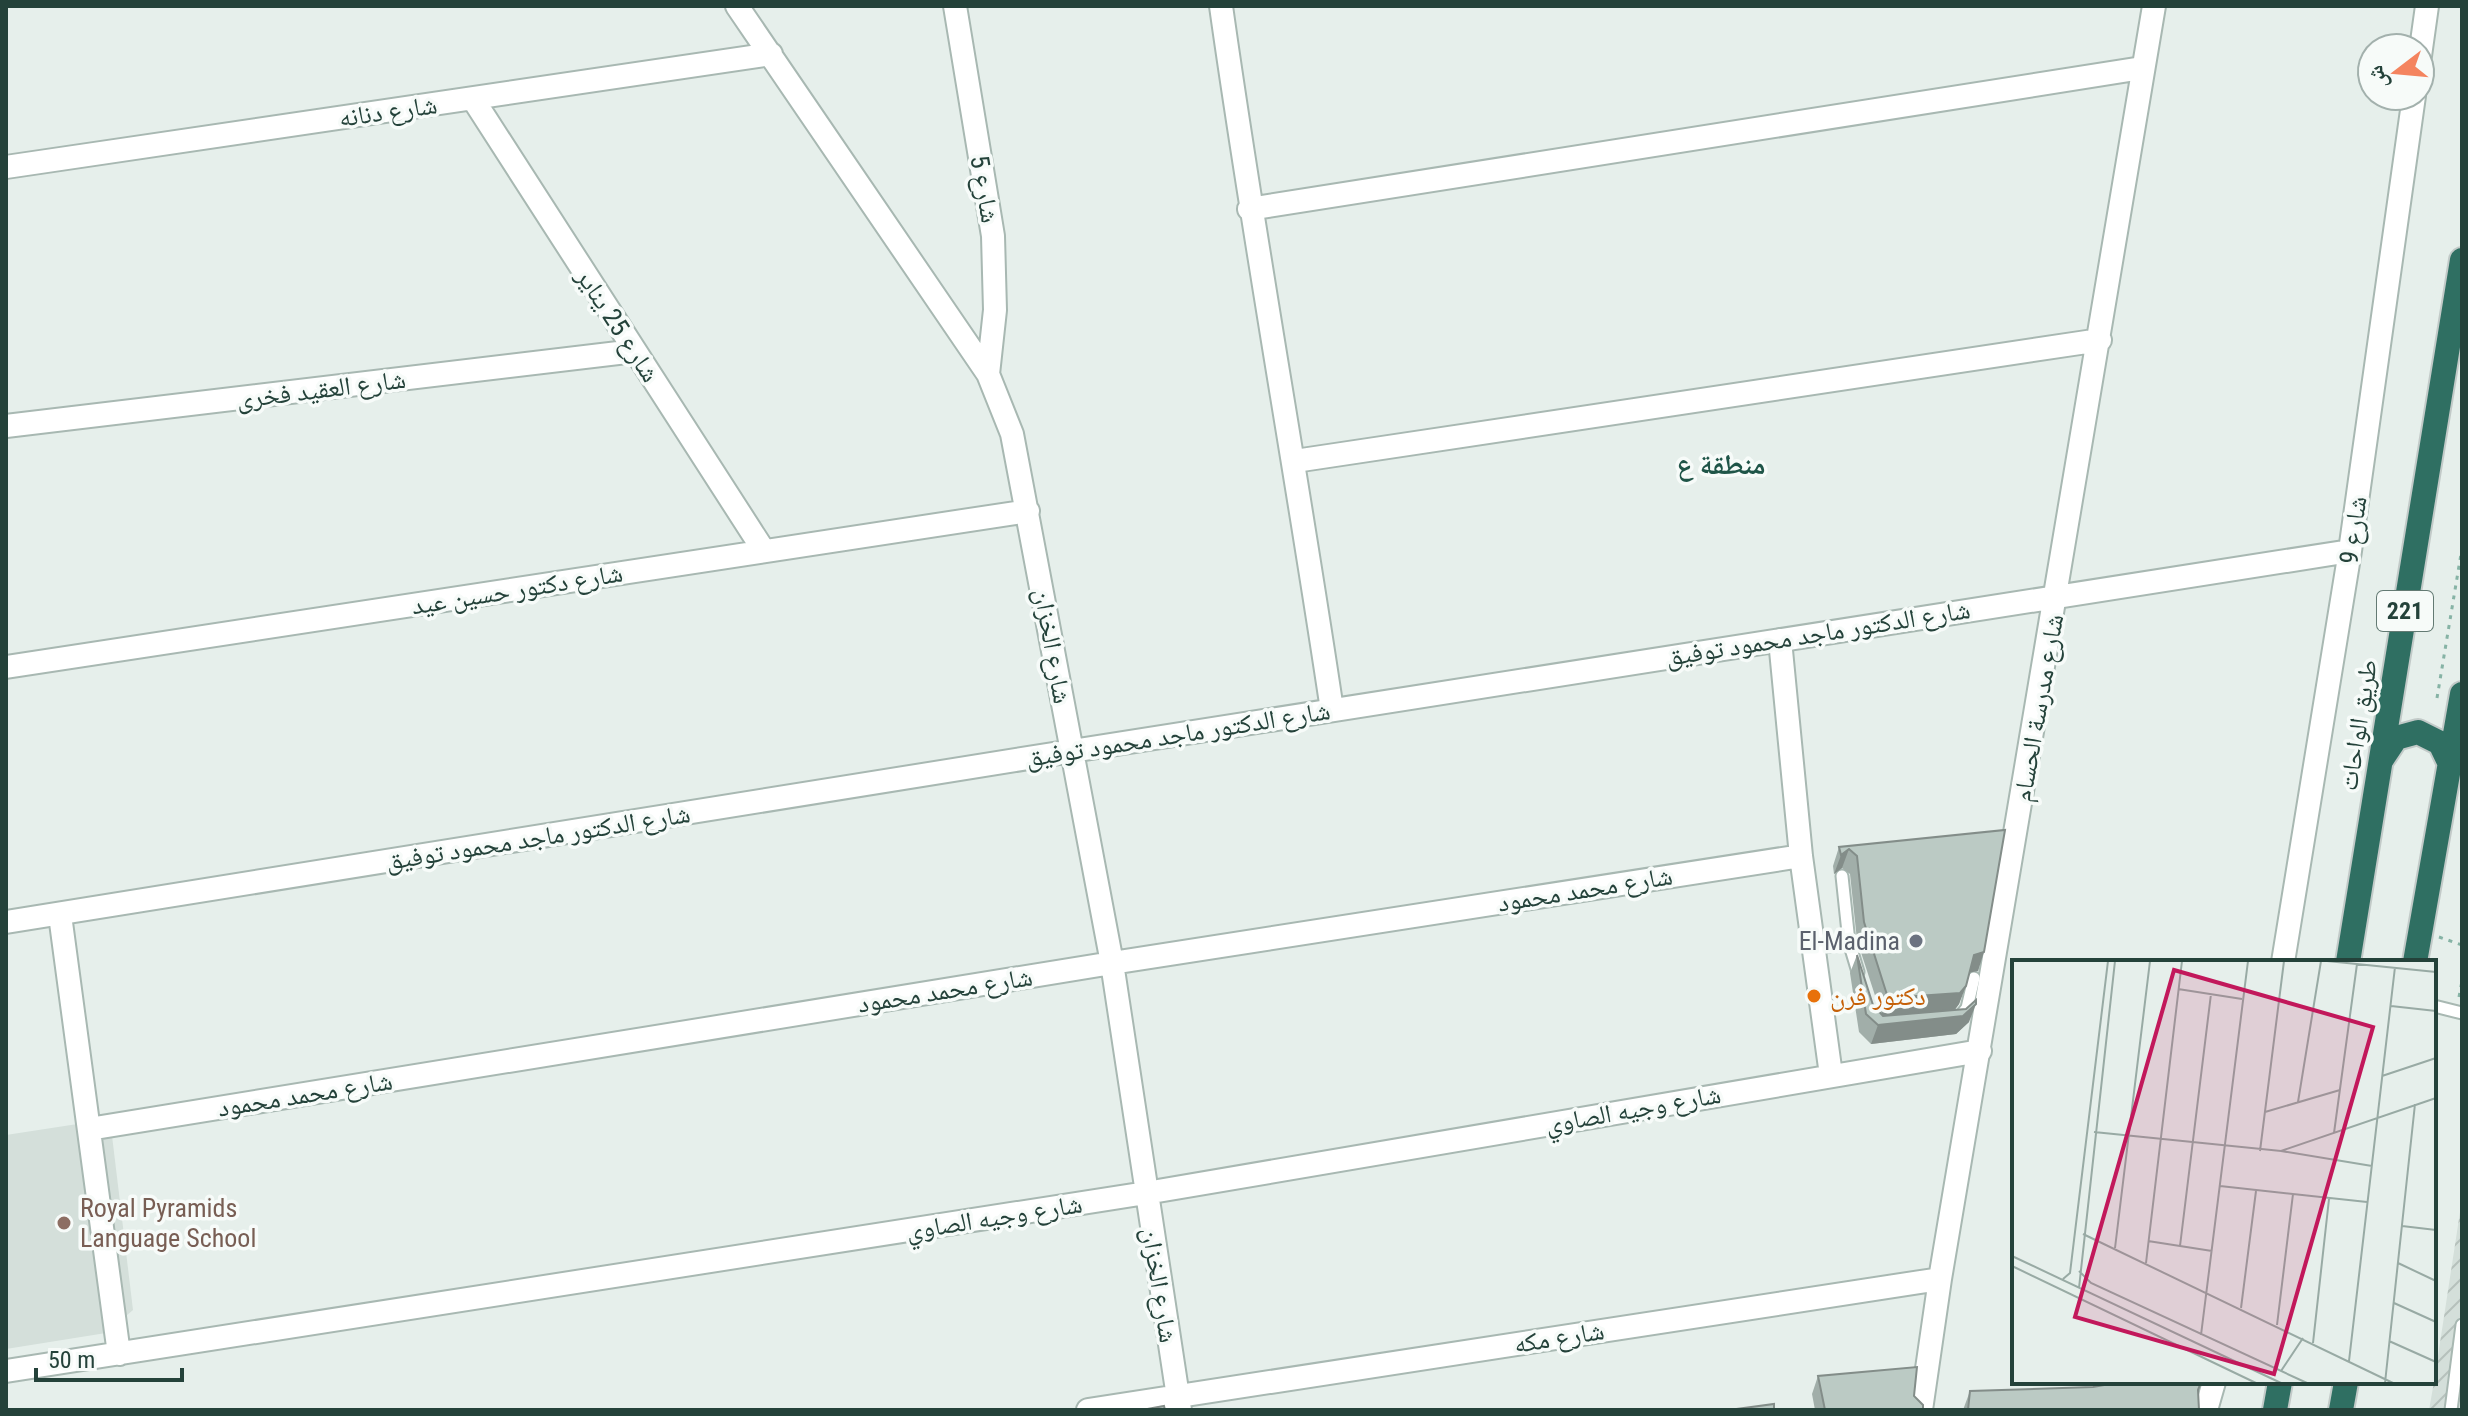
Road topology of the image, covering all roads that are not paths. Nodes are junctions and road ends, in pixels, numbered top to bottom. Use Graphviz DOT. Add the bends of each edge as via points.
graph roads {
  1 [pos="737,6"];
  2 [pos="955,6"];
  3 [pos="1221,6"];
  4 [pos="2154,6"];
  5 [pos="2427,6"];
  6 [pos="2423,32"];
  7 [pos="771,54"];
  8 [pos="2142,68"];
  9 [pos="473,99"];
  10 [pos="2412,112"];
  11 [pos="6,167"];
  12 [pos="1249,209"];
  13 [pos="2462,260"];
  14 [pos="2100,340"];
  15 [pos="635,351"];
  16 [pos="988,374"];
  17 [pos="6,426"];
  18 [pos="1295,461"];
  19 [pos="1028,511"];
  20 [pos="764,551"];
  21 [pos="2350,551"];
  22 [pos="2057,595"];
  23 [pos="1780,640"];
  24 [pos="6,667"];
  25 [pos="2462,694"];
  26 [pos="1332,710"];
  27 [pos="1072,751"];
  28 [pos="2380,761"];
  29 [pos="2450,764"];
  30 [pos="1801,856"];
  31 [pos="1842,876"];
  32 [pos="60,915"];
  33 [pos="6,922"];
  34 [pos="1849,942"];
  35 [pos="1814,949"];
  36 [pos="2283,960"];
  37 [pos="2348,960"];
  38 [pos="2415,960"];
  39 [pos="1112,963"];
  40 [pos="1974,978"];
  41 [pos="1862,982"];
  42 [pos="2436,1006"];
  43 [pos="2462,1013"];
  44 [pos="1962,1016"];
  45 [pos="1940,1022"];
  46 [pos="1982,1040"];
  47 [pos="1831,1075"];
  48 [pos="89,1129"];
  49 [pos="1146,1193"];
  50 [pos="1940,1279"];
  51 [pos="2462,1325"];
  52 [pos="119,1354"];
  53 [pos="6,1371"];
  54 [pos="2213,1384"];
  55 [pos="2280,1384"];
  56 [pos="2346,1384"];
  57 [pos="1179,1403"];
  58 [pos="1088,1410"];
  59 [pos="1921,1410"];
  60 [pos="2206,1410"];
  61 [pos="2275,1410"];
  62 [pos="2341,1410"];
  63 [pos="2451,1410"];
  1 -- 7 [label="street, شارع الخزان"];
  2 -- 16 [label="street, شارع 5" via="993,236 995,310"];
  3 -- 12 [label="street"];
  4 -- 8 [label="street, شارع مدرسة الحسام"];
  5 -- 6 [label="street"];
  7 -- 9 [label="street, شارع دنانه"];
  7 -- 16 [label="street, شارع الخزان"];
  8 -- 12 [label="street"];
  8 -- 14 [label="street, شارع مدرسة الحسام"];
  9 -- 11 [label="street, شارع دنانه"];
  9 -- 15 [label="street, شارع 25 يناير"];
  10 -- 21 [label="street, شارع 9"];
  12 -- 18 [label="street"];
  13 -- 28 [label="highway, طريق الواحات / 221"];
  14 -- 18 [label="street"];
  14 -- 22 [label="street, شارع مدرسة الحسام"];
  15 -- 17 [label="street, شارع العقيد فخرى"];
  15 -- 20 [label="street, شارع 25 يناير"];
  16 -- 19 [label="street, شارع الخزان" via="1012,434"];
  18 -- 26 [label="street"];
  19 -- 20 [label="street, شارع دكتور حسين عيد"];
  19 -- 27 [label="street, شارع الخزان"];
  20 -- 24 [label="street, شارع دكتور حسين عيد"];
  21 -- 22 [label="street, شارع الدكتور ماجد محمود توفيق"];
  21 -- 36 [label="street, شارع 9"];
  22 -- 23 [label="street, شارع الدكتور ماجد محمود توفيق"];
  22 -- 46 [label="street, شارع مدرسة الحسام"];
  23 -- 26 [label="street, شارع الدكتور ماجد محمود توفيق"];
  23 -- 30 [label="street"];
  25 -- 29 [label="highway"];
  26 -- 27 [label="street, شارع الدكتور ماجد محمود توفيق"];
  27 -- 32 [label="street, شارع الدكتور ماجد محمود توفيق"];
  27 -- 39 [label="street, شارع الخزان"];
  28 -- 29 [label="highway" via="2396,738 2418,732 2440,743"];
  28 -- 37 [label="highway, طريق الواحات / 221"];
  29 -- 38 [label="highway"];
  30 -- 35 [label="street"];
  30 -- 39 [label="street, شارع محمد محمود"];
  31 -- 34 [label="lane"];
  32 -- 33 [label="street, شارع الدكتور ماجد محمود توفيق"];
  32 -- 48 [label="street"];
  34 -- 35 [label="lane"];
  34 -- 41 [label="lane"];
  35 -- 47 [label="street"];
  39 -- 48 [label="street, شارع محمد محمود"];
  39 -- 49 [label="street, شارع الخزان"];
  40 -- 44 [label="lane"];
  42 -- 43 [label="lane"];
  44 -- 45 [label="lane"];
  44 -- 46 [label="lane"];
  46 -- 47 [label="street, شارع وجيه الصاوي"];
  46 -- 50 [label="street, شارع مدرسة الحسام"];
  47 -- 49 [label="street, شارع وجيه الصاوي"];
  48 -- 52 [label="street"];
  49 -- 52 [label="street, شارع وجيه الصاوي"];
  49 -- 57 [label="street, شارع الخزان"];
  50 -- 57 [label="street, شارع مكه"];
  50 -- 59 [label="street, شارع مدرسة الحسام"];
  51 -- 63 [label="lane"];
  52 -- 53 [label="street, شارع وجيه الصاوي"];
  54 -- 60 [label="street"];
  55 -- 61 [label="highway"];
  56 -- 62 [label="highway"];
  57 -- 58 [label="street, شارع مكه"];
}
